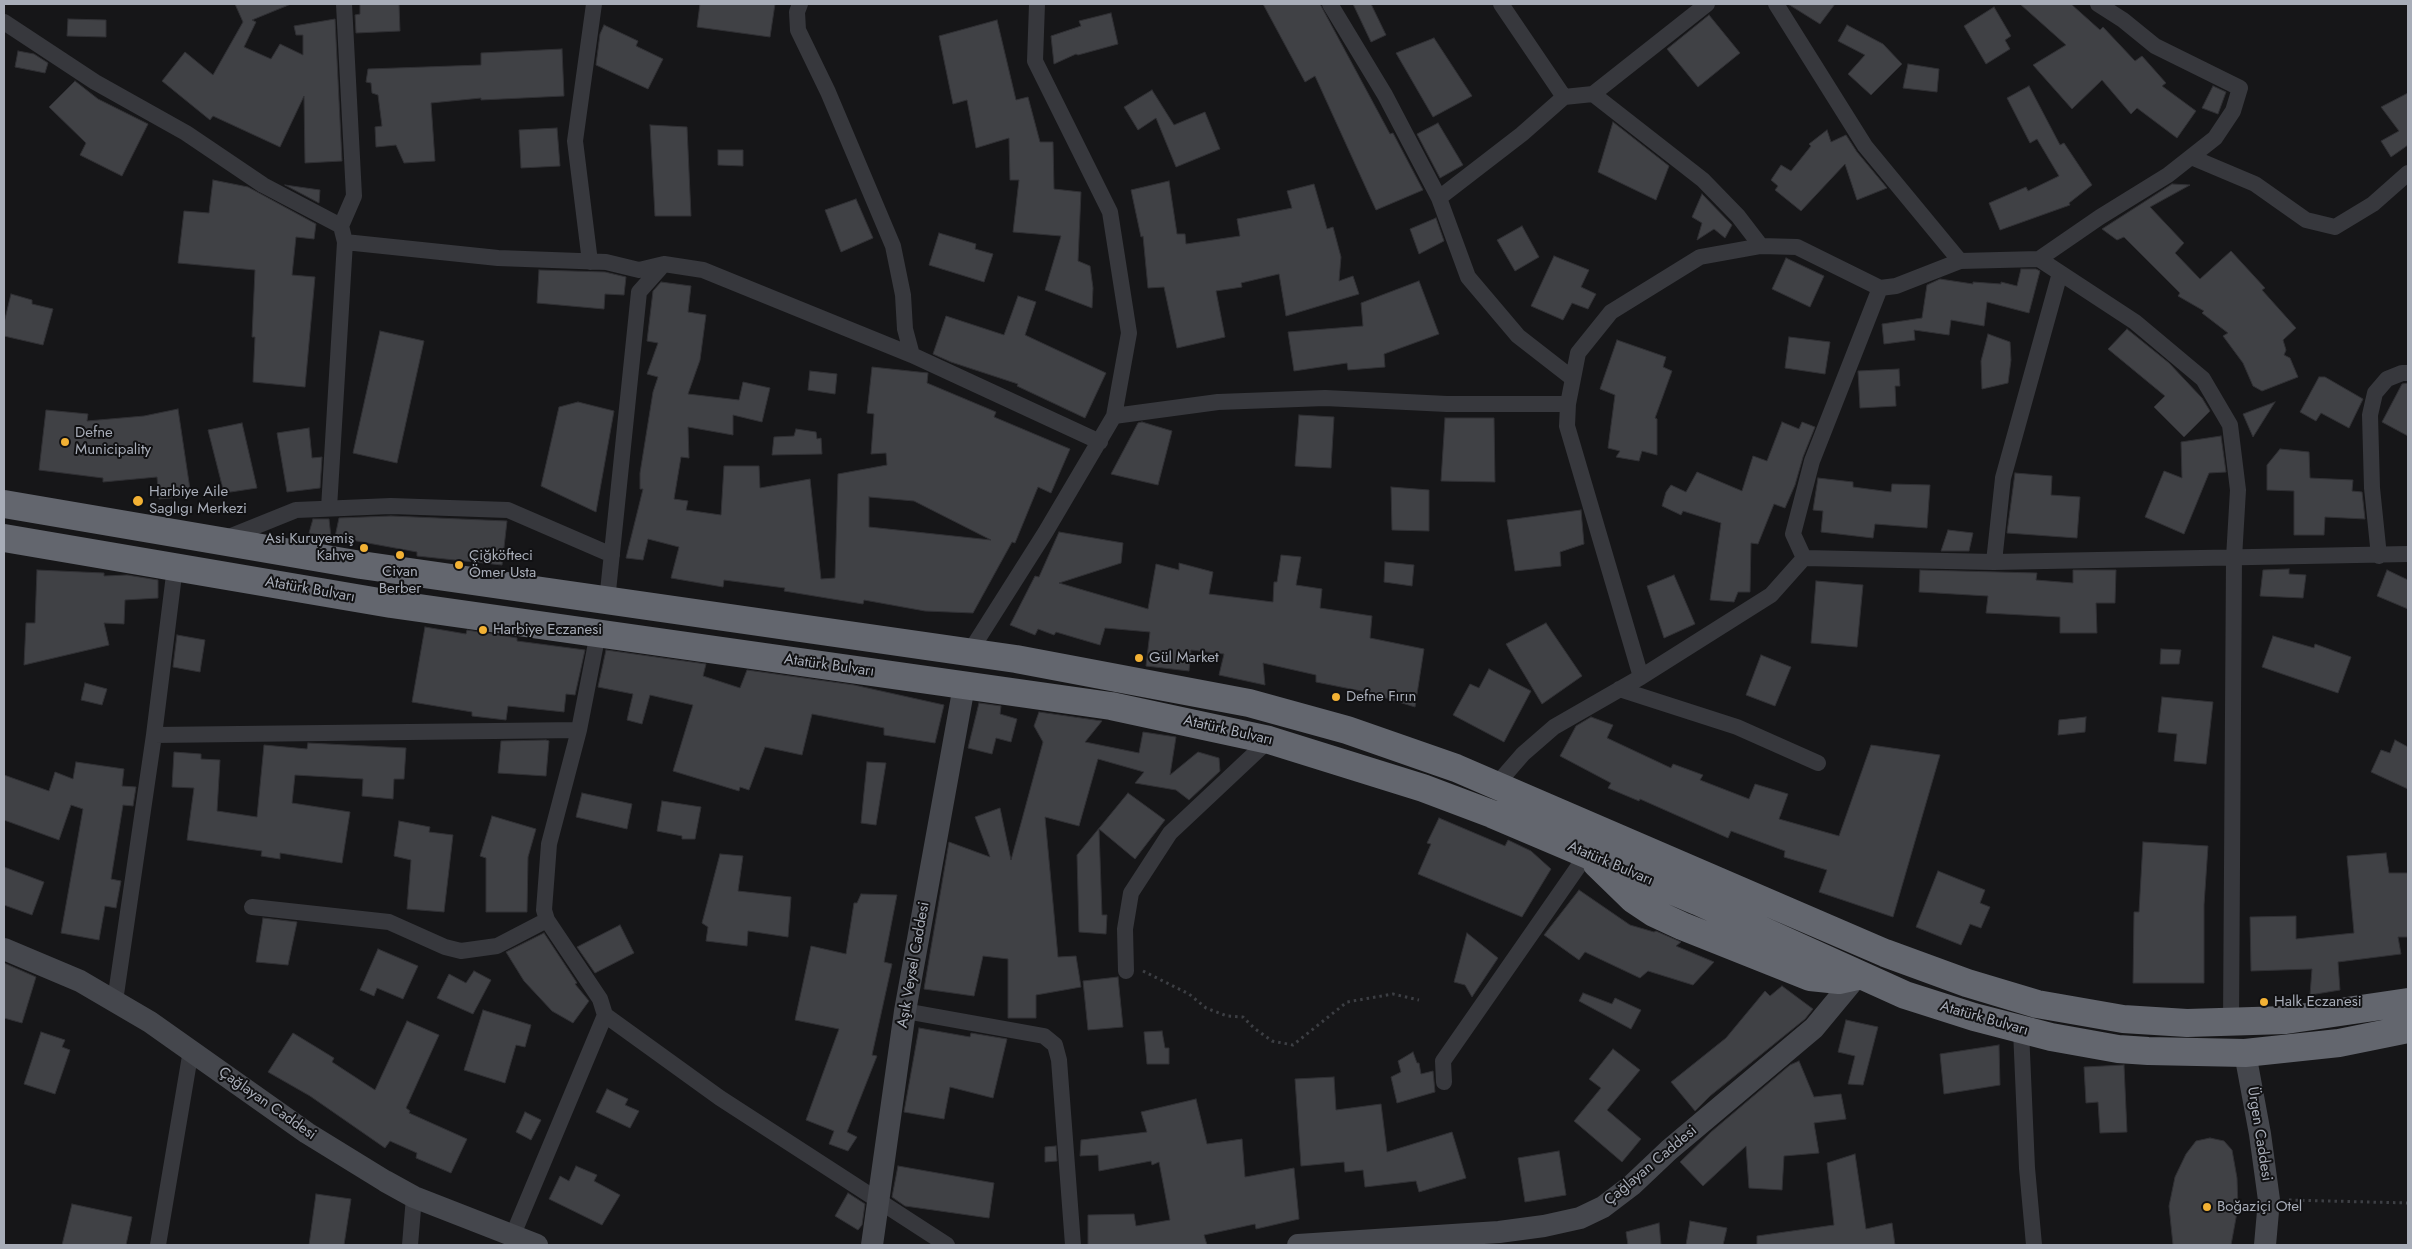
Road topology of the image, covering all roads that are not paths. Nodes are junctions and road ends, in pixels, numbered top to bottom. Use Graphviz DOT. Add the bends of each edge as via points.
graph roads {
  1 [pos="344,4"];
  2 [pos="594,4"];
  3 [pos="800,4"];
  4 [pos="1037,4"];
  5 [pos="1330,4"];
  6 [pos="1501,4"];
  7 [pos="1707,4"];
  8 [pos="1776,4"];
  9 [pos="2098,4"];
  10 [pos="4,22"];
  11 [pos="1593,94"];
  12 [pos="1564,98"];
  13 [pos="2191,157"];
  14 [pos="2408,173"];
  15 [pos="1439,198"];
  16 [pos="343,234"];
  17 [pos="1761,246"];
  18 [pos="2039,259"];
  19 [pos="1960,260"];
  20 [pos="590,262"];
  21 [pos="664,264"];
  22 [pos="2060,273"];
  23 [pos="1880,288"];
  24 [pos="912,355"];
  25 [pos="2408,373"];
  26 [pos="1572,378"];
  27 [pos="1568,404"];
  28 [pos="1114,416"];
  29 [pos="1100,442"];
  30 [pos="4,504"];
  31 [pos="328,508"];
  32 [pos="4,538"];
  33 [pos="217,542"];
  34 [pos="2408,554"];
  35 [pos="612,555"];
  36 [pos="2379,556"];
  37 [pos="1804,558"];
  38 [pos="2234,558"];
  39 [pos="1994,562"];
  40 [pos="175,567"];
  41 [pos="608,601"];
  42 [pos="598,633"];
  43 [pos="969,652"];
  44 [pos="1641,676"];
  45 [pos="964,686"];
  46 [pos="1619,689"];
  47 [pos="1245,702"];
  48 [pos="579,730"];
  49 [pos="1238,733"];
  50 [pos="154,735"];
  51 [pos="1269,740"];
  52 [pos="1818,763"];
  53 [pos="1496,785"];
  54 [pos="1587,854"];
  55 [pos="252,907"];
  56 [pos="547,920"];
  57 [pos="4,949"];
  58 [pos="1132,968"];
  59 [pos="1858,975"];
  60 [pos="115,1001"];
  61 [pos="2408,1002"];
  62 [pos="905,1011"];
  63 [pos="605,1015"];
  64 [pos="2231,1022"];
  65 [pos="2408,1029"];
  66 [pos="2021,1030"];
  67 [pos="192,1050"];
  68 [pos="2245,1053"];
  69 [pos="1444,1082"];
  70 [pos="414,1197"];
  71 [pos="878,1202"];
  72 [pos="512,1237"];
  73 [pos="1357,1243"];
  74 [pos="158,1245"];
  75 [pos="410,1245"];
  76 [pos="537,1245"];
  77 [pos="872,1245"];
  78 [pos="947,1245"];
  79 [pos="1073,1245"];
  80 [pos="1298,1245"];
  81 [pos="2034,1245"];
  82 [pos="2265,1245"];
  1 -- 16 [label="street" via="354,196"];
  2 -- 20 [label="street" via="576,142"];
  3 -- 24 [label="street" via="798,30 828,92 893,246"];
  4 -- 28 [label="street" via="1035,60 1110,212 1129,332"];
  5 -- 15 [label="street" via="1386,95"];
  6 -- 12 [label="street"];
  7 -- 11 [label="street"];
  8 -- 19 [label="street" via="1865,146"];
  9 -- 13 [label="street" via="2155,46 2240,88 2233,111 2215,138"];
  10 -- 16 [label="street" via="95,82 186,133 262,185"];
  11 -- 12 [label="street"];
  11 -- 17 [label="street" via="1703,180 1738,216"];
  12 -- 15 [label="street"];
  13 -- 14 [label="street" via="2256,184 2306,220 2335,227 2373,204"];
  13 -- 18 [label="street"];
  15 -- 26 [label="street" via="1468,277 1518,336"];
  16 -- 20 [label="street" via="498,258"];
  16 -- 31 [label="street"];
  17 -- 23 [label="street" via="1797,247"];
  17 -- 26 [label="street" via="1700,257 1612,312 1578,353"];
  18 -- 19 [label="street"];
  18 -- 22 [label="street"];
  19 -- 23 [label="street" via="1896,286"];
  20 -- 21 [label="street" via="640,270"];
  21 -- 24 [label="street" via="703,270"];
  21 -- 35 [label="street" via="639,292"];
  22 -- 38 [label="street" via="2135,322 2203,379 2230,426 2238,490"];
  22 -- 39 [label="street" via="2003,478"];
  23 -- 37 [label="street" via="1812,461 1793,534"];
  24 -- 29 [label="street"];
  25 -- 36 [label="street" via="2387,378 2375,393 2370,415 2372,488"];
  26 -- 27 [label="street"];
  27 -- 28 [label="street" via="1447,404 1325,398 1218,402"];
  27 -- 44 [label="street" via="1567,426"];
  28 -- 29 [label="street"];
  29 -- 43 [label="street"];
  30 -- 33 [label="highway, Atatürk Bulvarı"];
  31 -- 33 [label="street" via="296,510"];
  31 -- 35 [label="street" via="391,506 508,510"];
  32 -- 40 [label="highway, Atatürk Bulvarı"];
  33 -- 41 [label="highway, Atatürk Bulvarı"];
  34 -- 36 [label="street"];
  35 -- 41 [label="street"];
  36 -- 38 [label="street"];
  37 -- 39 [label="street"];
  37 -- 44 [label="street" via="1771,595"];
  38 -- 39 [label="street"];
  38 -- 64 [label="street"];
  40 -- 42 [label="highway, Atatürk Bulvarı" via="391,604"];
  40 -- 50 [label="street"];
  41 -- 42 [label="highway"];
  41 -- 43 [label="highway, Atatürk Bulvarı"];
  42 -- 45 [label="highway, Atatürk Bulvarı"];
  42 -- 48 [label="street"];
  43 -- 47 [label="highway, Atatürk Bulvarı"];
  44 -- 46 [label="street"];
  45 -- 49 [label="highway, Atatürk Bulvarı" via="1111,706"];
  45 -- 62 [label="street, Aşık Veysel Caddesi"];
  46 -- 52 [label="street" via="1738,727"];
  46 -- 53 [label="street" via="1554,727 1523,754"];
  47 -- 49 [label="highway"];
  47 -- 53 [label="highway, Atatürk Bulvarı" via="1347,730"];
  48 -- 50 [label="street"];
  48 -- 56 [label="street" via="549,844 544,910"];
  49 -- 51 [label="highway, Atatürk Bulvarı"];
  50 -- 60 [label="street"];
  51 -- 54 [label="highway, Atatürk Bulvarı" via="1448,797"];
  51 -- 58 [label="street" via="1170,833 1130,892 1125,929"];
  53 -- 64 [label="highway, Atatürk Bulvarı" via="1885,952 1967,983 2037,1004 2087,1014 2162,1022"];
  54 -- 59 [label="highway, Atatürk Bulvarı"];
  54 -- 69 [label="street" via="1443,1061"];
  55 -- 56 [label="street" via="389,922 461,951 496,946"];
  56 -- 63 [label="street" via="600,999"];
  57 -- 60 [label="street, Çağlayan Caddesi"];
  59 -- 66 [label="highway, Atatürk Bulvarı" via="1905,995"];
  59 -- 73 [label="street, Çağlayan Caddesi" via="1814,1028 1632,1185 1602,1207 1580,1218 1544,1226"];
  60 -- 67 [label="street, Çağlayan Caddesi"];
  61 -- 64 [label="highway, Atatürk Bulvarı" via="2318,1016"];
  62 -- 71 [label="street, Aşık Veysel Caddesi"];
  62 -- 79 [label="street" via="1044,1036 1056,1045"];
  63 -- 71 [label="street" via="720,1098"];
  63 -- 72 [label="street"];
  64 -- 68 [label="highway"];
  65 -- 68 [label="highway, Atatürk Bulvarı" via="2339,1043"];
  66 -- 68 [label="highway, Atatürk Bulvarı" via="2118,1049"];
  66 -- 81 [label="street"];
  67 -- 70 [label="street, Çağlayan Caddesi" via="307,1133"];
  67 -- 74 [label="street"];
  68 -- 82 [label="street, Ürgen Caddesi" via="2269,1200"];
  70 -- 72 [label="street, Çağlayan Caddesi"];
  70 -- 75 [label="street"];
  71 -- 77 [label="street, Aşık Veysel Caddesi"];
  71 -- 78 [label="street"];
  72 -- 76 [label="street, Çağlayan Caddesi"];
  73 -- 80 [label="street, Çağlayan Caddesi"];
}
